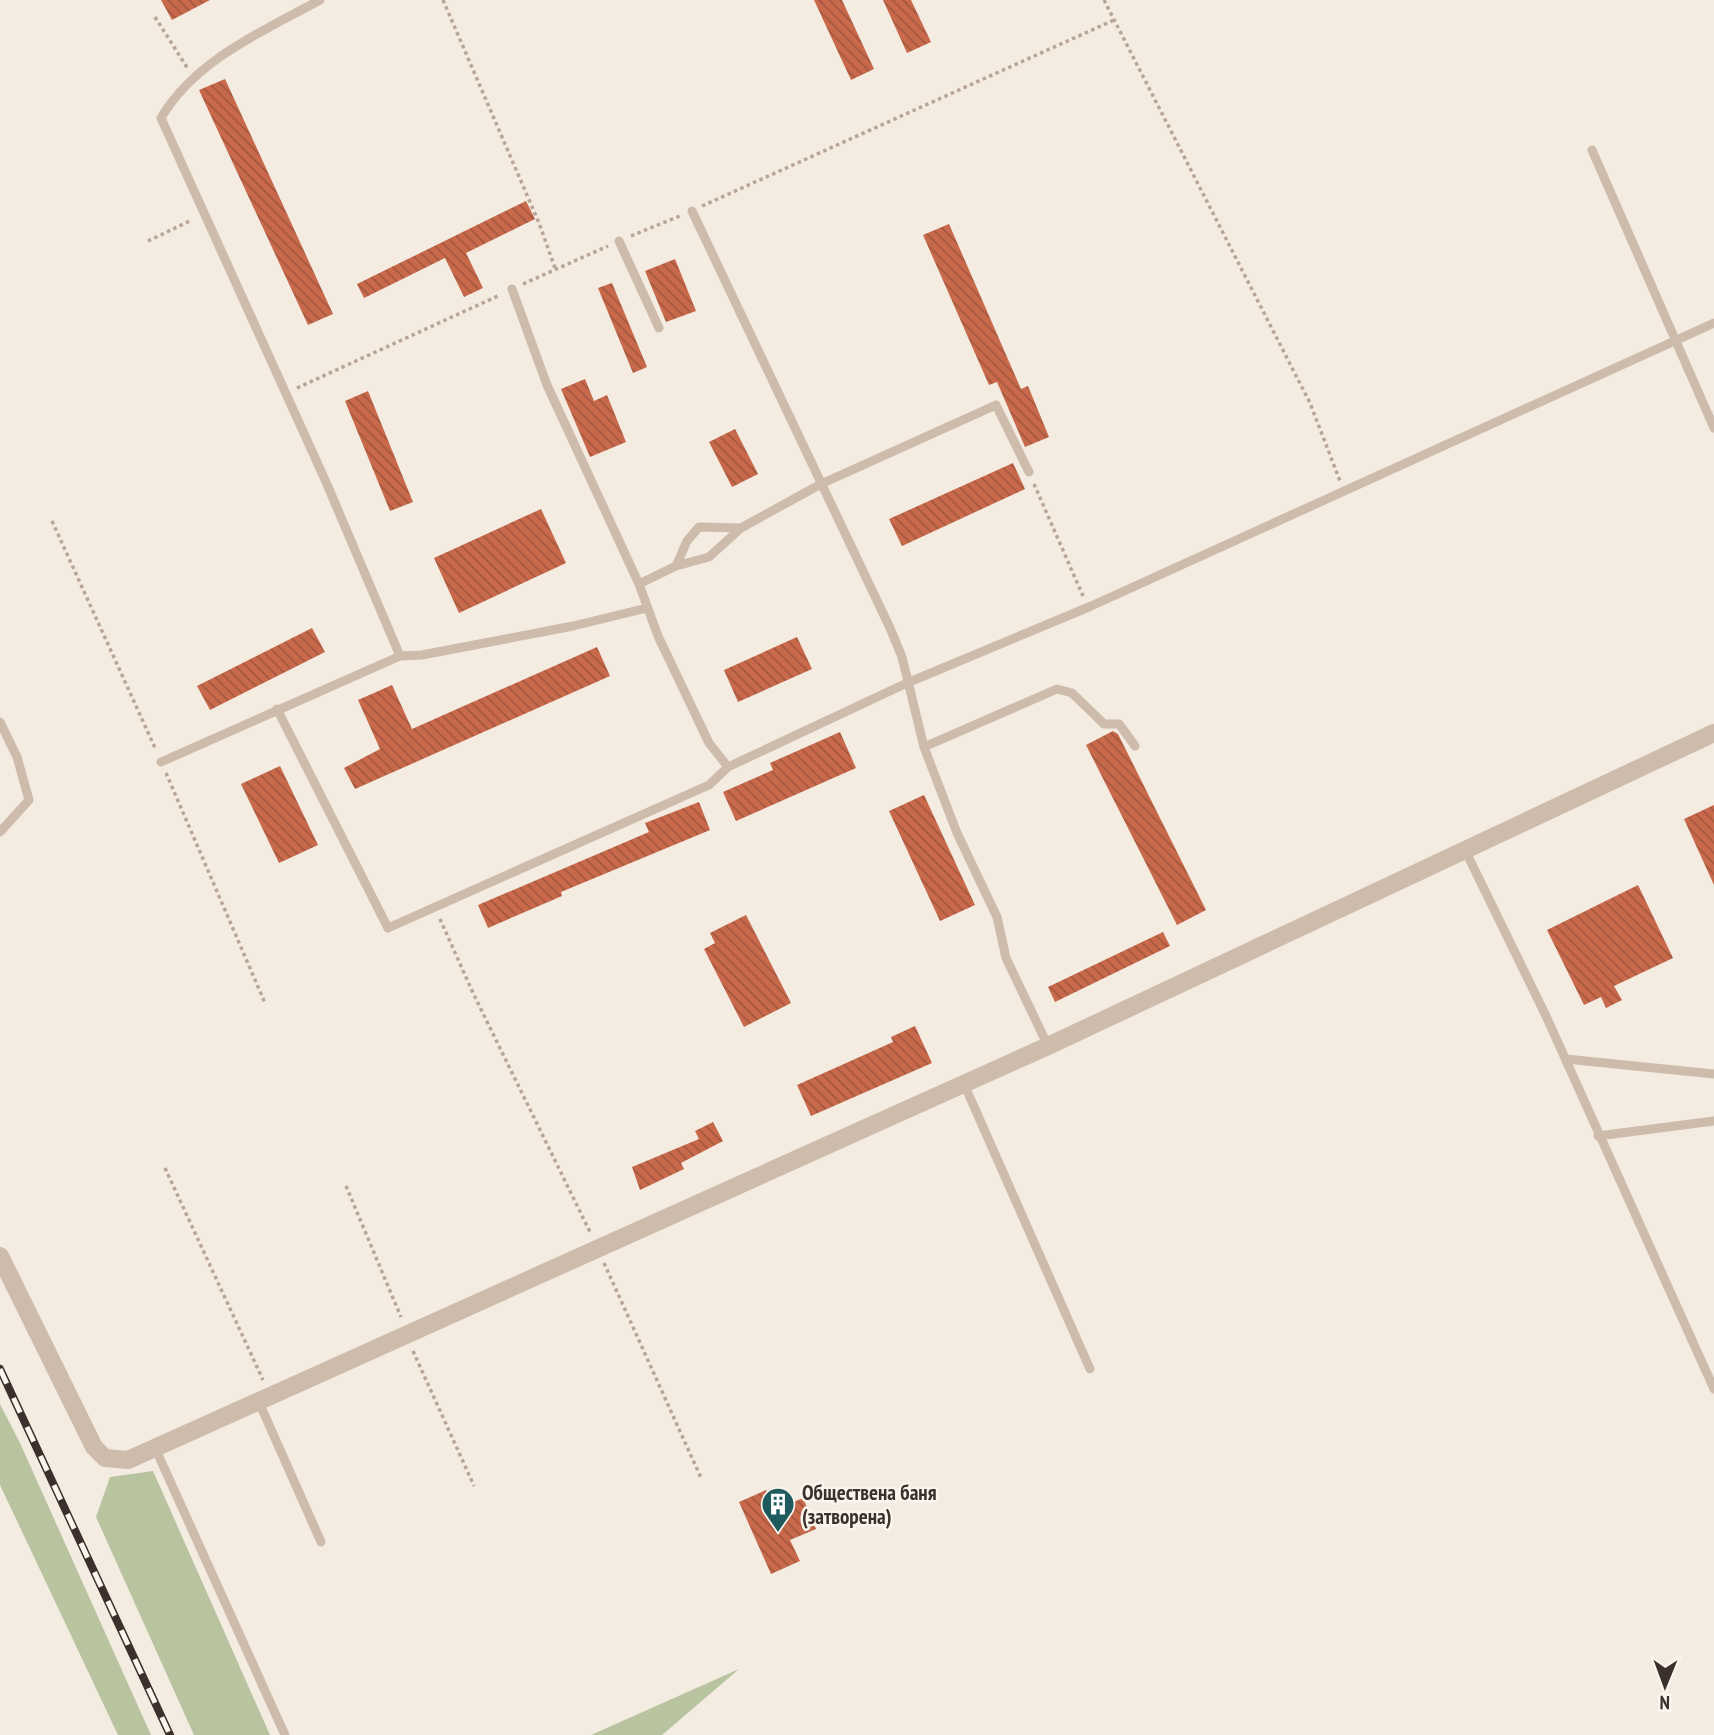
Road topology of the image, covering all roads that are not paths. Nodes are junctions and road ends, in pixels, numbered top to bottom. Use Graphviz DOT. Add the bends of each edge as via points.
graph roads {
  1 [pos="320,0"];
  2 [pos="1592,149"];
  3 [pos="692,211"];
  4 [pos="619,241"];
  5 [pos="512,289"];
  6 [pos="1714,323"];
  7 [pos="659,328"];
  8 [pos="1676,340"];
  9 [pos="1714,428"];
  10 [pos="1029,472"];
  11 [pos="821,484"];
  12 [pos="741,527"];
  13 [pos="676,566"];
  14 [pos="639,584"];
  15 [pos="648,608"];
  16 [pos="401,656"];
  17 [pos="907,683"];
  18 [pos="277,709"];
  19 [pos="0,722"];
  20 [pos="1714,733"];
  21 [pos="1135,746"];
  22 [pos="924,747"];
  23 [pos="161,762"];
  24 [pos="727,767"];
  25 [pos="0,832"];
  26 [pos="1465,850"];
  27 [pos="1048,1046"];
  28 [pos="1566,1059"];
  29 [pos="1714,1074"];
  30 [pos="964,1084"];
  31 [pos="1714,1121"];
  32 [pos="1598,1136"];
  33 [pos="0,1256"];
  34 [pos="1090,1368"];
  35 [pos="1714,1389"];
  36 [pos="263,1398"];
  37 [pos="156,1450"];
  38 [pos="321,1542"];
  39 [pos="285,1735"];
  1 -- 16 [label="lane" via="241,43 194,79 161,118"];
  2 -- 8 [label="lane"];
  3 -- 11 [label="lane"];
  4 -- 7 [label="lane"];
  5 -- 14 [label="lane" via="547,385"];
  6 -- 8 [label="lane"];
  8 -- 9 [label="lane"];
  8 -- 17 [label="lane" via="1089,607"];
  10 -- 11 [label="lane" via="996,405"];
  11 -- 12 [label="lane"];
  11 -- 17 [label="lane" via="890,628"];
  12 -- 13 [label="lane" via="709,557"];
  12 -- 13 [label="lane" via="699,527"];
  13 -- 14 [label="lane"];
  14 -- 15 [label="lane"];
  15 -- 16 [label="lane"];
  15 -- 24 [label="lane" via="709,743"];
  16 -- 18 [label="lane"];
  17 -- 22 [label="lane"];
  17 -- 24 [label="lane"];
  18 -- 23 [label="lane"];
  18 -- 24 [label="lane" via="388,928 709,785"];
  19 -- 25 [label="lane" via="29,800"];
  20 -- 26 [label="street"];
  21 -- 22 [label="lane" via="1119,724 1104,724 1072,693 1057,689"];
  22 -- 27 [label="lane" via="996,917 1006,958"];
  26 -- 27 [label="street"];
  26 -- 28 [label="lane"];
  27 -- 30 [label="street"];
  28 -- 29 [label="lane"];
  28 -- 32 [label="lane"];
  30 -- 34 [label="lane"];
  30 -- 36 [label="street"];
  31 -- 32 [label="lane"];
  32 -- 35 [label="lane"];
  33 -- 37 [label="street" via="99,1453 120,1462"];
  36 -- 37 [label="street"];
  36 -- 38 [label="lane"];
  37 -- 39 [label="lane"];
}
